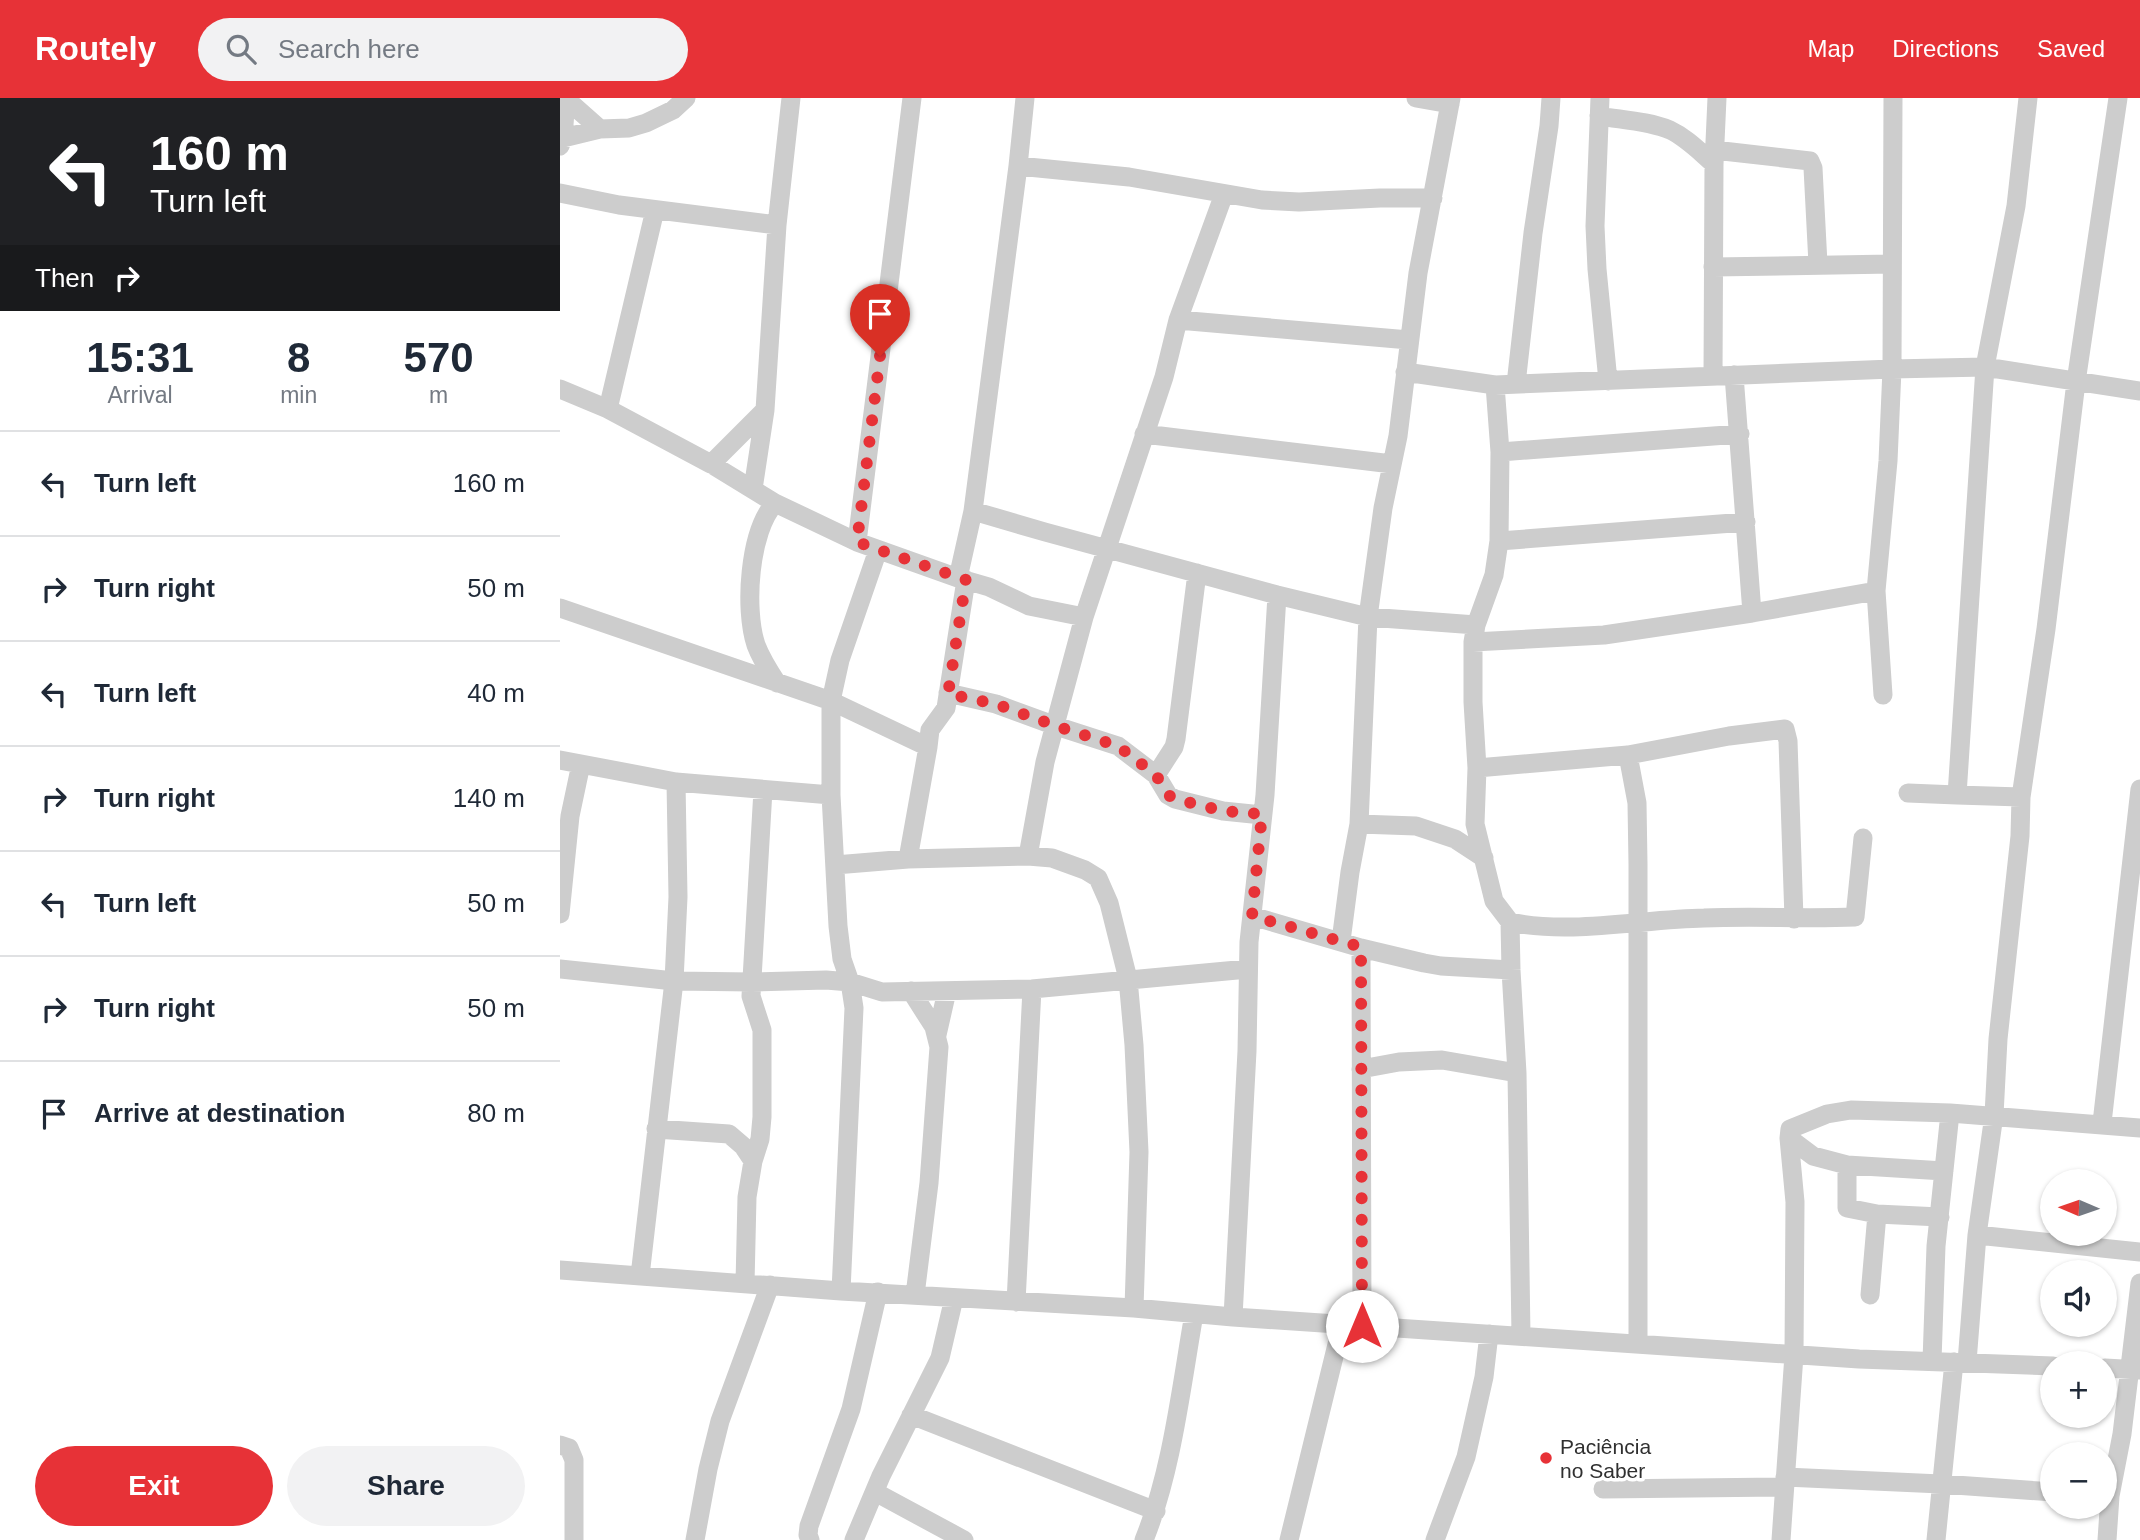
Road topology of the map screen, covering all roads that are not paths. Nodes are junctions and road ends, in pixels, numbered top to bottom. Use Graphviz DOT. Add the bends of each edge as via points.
graph roads {
  1 [pos="566,98"];
  2 [pos="686,98"];
  3 [pos="791,98"];
  4 [pos="912,98"];
  5 [pos="1025,98"];
  6 [pos="1416,98"];
  7 [pos="1551,98"];
  8 [pos="1717,98"];
  9 [pos="1893,98"];
  10 [pos="2028,98"];
  11 [pos="2118,98"];
  12 [pos="1450,101"];
  13 [pos="1599,107"];
  14 [pos="600,129"];
  15 [pos="561,142"];
  16 [pos="1714,157"];
  17 [pos="1018,166"];
  18 [pos="560,193"];
  19 [pos="1224,194"];
  20 [pos="1433,198"];
  21 [pos="655,210"];
  22 [pos="777,225"];
  23 [pos="1818,264"];
  24 [pos="1892,264"];
  25 [pos="1713,267"];
  26 [pos="1178,320"];
  27 [pos="1409,340"];
  28 [pos="1985,367"];
  29 [pos="1892,369"];
  30 [pos="1405,372"];
  31 [pos="1734,375"];
  32 [pos="1713,376"];
  33 [pos="1608,381"];
  34 [pos="2076,382"];
  35 [pos="1516,384"];
  36 [pos="1495,385"];
  37 [pos="560,389"];
  38 [pos="2140,391"];
  39 [pos="608,409"];
  40 [pos="765,410"];
  41 [pos="1144,434"];
  42 [pos="1740,434"];
  43 [pos="1500,452"];
  44 [pos="711,464"];
  45 [pos="1392,464"];
  46 [pos="753,489"];
  47 [pos="775,503"];
  48 [pos="973,511"];
  49 [pos="1746,522"];
  50 [pos="1499,541"];
  51 [pos="857,542"];
  52 [pos="1107,548"];
  53 [pos="878,550"];
  54 [pos="1197,573"];
  55 [pos="962,579"];
  56 [pos="1876,591"];
  57 [pos="1277,595"];
  58 [pos="560,608"];
  59 [pos="1752,613"];
  60 [pos="1084,617"];
  61 [pos="1367,617"];
  62 [pos="1474,634"];
  63 [pos="777,683"];
  64 [pos="948,694"];
  65 [pos="1883,695"];
  66 [pos="831,701"];
  67 [pos="1056,726"];
  68 [pos="928,747"];
  69 [pos="1628,755"];
  70 [pos="560,760"];
  71 [pos="581,764"];
  72 [pos="1477,768"];
  73 [pos="1156,775"];
  74 [pos="676,782"];
  75 [pos="2140,789"];
  76 [pos="763,790"];
  77 [pos="560,792"];
  78 [pos="1908,793"];
  79 [pos="831,795"];
  80 [pos="1957,795"];
  81 [pos="2021,797"];
  82 [pos="1262,814"];
  83 [pos="570,816"];
  84 [pos="1359,824"];
  85 [pos="1863,838"];
  86 [pos="1028,856"];
  87 [pos="1484,858"];
  88 [pos="908,859"];
  89 [pos="835,865"];
  90 [pos="560,914"];
  91 [pos="1252,916"];
  92 [pos="1794,919"];
  93 [pos="1510,922"];
  94 [pos="1638,922"];
  95 [pos="1341,941"];
  96 [pos="1361,947"];
  97 [pos="842,959"];
  98 [pos="560,969"];
  99 [pos="1248,969"];
  100 [pos="1511,970"];
  101 [pos="1128,979"];
  102 [pos="826,980"];
  103 [pos="674,981"];
  104 [pos="752,982"];
  105 [pos="850,982"];
  106 [pos="1032,989"];
  107 [pos="947,990"];
  108 [pos="911,991"];
  109 [pos="882,992"];
  110 [pos="854,1008"];
  111 [pos="937,1035"];
  112 [pos="1361,1069"];
  113 [pos="1517,1073"];
  114 [pos="1950,1113"];
  115 [pos="1994,1115"];
  116 [pos="2102,1123"];
  117 [pos="2140,1128"];
  118 [pos="656,1129"];
  119 [pos="1789,1139"];
  120 [pos="752,1161"];
  121 [pos="1847,1165"];
  122 [pos="1944,1171"];
  123 [pos="1877,1214"];
  124 [pos="1940,1217"];
  125 [pos="1977,1235"];
  126 [pos="2140,1252"];
  127 [pos="560,1270"];
  128 [pos="640,1276"];
  129 [pos="2140,1283"];
  130 [pos="745,1284"];
  131 [pos="770,1286"];
  132 [pos="841,1291"];
  133 [pos="878,1292"];
  134 [pos="915,1295"];
  135 [pos="1870,1295"];
  136 [pos="954,1298"];
  137 [pos="1016,1302"];
  138 [pos="1134,1308"];
  139 [pos="1194,1314"];
  140 [pos="1233,1317"];
  141 [pos="1342,1324"];
  142 [pos="1362,1326"];
  143 [pos="1489,1334"];
  144 [pos="1521,1336"];
  145 [pos="1638,1344"];
  146 [pos="1794,1355"];
  147 [pos="1933,1361"];
  148 [pos="1960,1362"];
  149 [pos="2040,1365"];
  150 [pos="2117,1369"];
  151 [pos="2135,1370"];
  152 [pos="911,1415"];
  153 [pos="560,1445"];
  154 [pos="2117,1456"];
  155 [pos="1785,1482"];
  156 [pos="1941,1483"];
  157 [pos="1604,1489"];
  158 [pos="2040,1491"];
  159 [pos="875,1492"];
  160 [pos="1156,1511"];
  161 [pos="2107,1519"];
  162 [pos="574,1540"];
  163 [pos="695,1540"];
  164 [pos="810,1540"];
  165 [pos="854,1540"];
  166 [pos="964,1540"];
  167 [pos="1144,1540"];
  168 [pos="1289,1540"];
  169 [pos="1435,1540"];
  170 [pos="1781,1540"];
  171 [pos="1936,1540"];
  172 [pos="2107,1540"];
  1 -- 14 [label="street"];
  1 -- 15 [label="street"];
  2 -- 14 [label="street" via="646,123"];
  3 -- 22 [label="street"];
  4 -- 51 [label="street"];
  5 -- 17 [label="street"];
  6 -- 12 [label="street"];
  7 -- 35 [label="street"];
  8 -- 16 [label="street"];
  9 -- 24 [label="street"];
  10 -- 28 [label="street" via="2016,206"];
  11 -- 34 [label="street"];
  12 -- 20 [label="street"];
  13 -- 16 [label="street" via="1669,130"];
  13 -- 33 [label="street" via="1597,269"];
  14 -- 15 [label="street"];
  16 -- 23 [label="street" via="1810,161"];
  16 -- 25 [label="street"];
  17 -- 19 [label="street" via="1129,177"];
  17 -- 48 [label="street"];
  18 -- 21 [label="street"];
  19 -- 20 [label="street" via="1299,202"];
  19 -- 26 [label="street"];
  20 -- 27 [label="street"];
  21 -- 22 [label="street"];
  21 -- 39 [label="street"];
  22 -- 40 [label="street"];
  23 -- 24 [label="street"];
  23 -- 25 [label="street"];
  24 -- 29 [label="street"];
  25 -- 32 [label="street"];
  26 -- 27 [label="street"];
  26 -- 41 [label="street"];
  27 -- 30 [label="street"];
  28 -- 29 [label="street"];
  28 -- 34 [label="street"];
  28 -- 80 [label="street"];
  29 -- 31 [label="street"];
  29 -- 56 [label="street"];
  30 -- 36 [label="street"];
  30 -- 45 [label="street"];
  31 -- 32 [label="street"];
  31 -- 42 [label="street"];
  32 -- 33 [label="street"];
  33 -- 35 [label="street"];
  34 -- 38 [label="street"];
  34 -- 81 [label="street"];
  35 -- 36 [label="street"];
  36 -- 43 [label="street"];
  37 -- 39 [label="street"];
  39 -- 44 [label="street"];
  40 -- 44 [label="street"];
  40 -- 46 [label="street"];
  41 -- 45 [label="street"];
  41 -- 52 [label="street"];
  42 -- 43 [label="street"];
  42 -- 49 [label="street"];
  43 -- 50 [label="street"];
  44 -- 46 [label="street"];
  45 -- 61 [label="street"];
  46 -- 47 [label="street"];
  47 -- 51 [label="street"];
  47 -- 63 [label="street" via="760,527 751,596 755,642"];
  48 -- 52 [label="street"];
  48 -- 55 [label="street"];
  49 -- 50 [label="street"];
  49 -- 59 [label="street"];
  50 -- 62 [label="street" via="1494,575"];
  51 -- 53 [label="street"];
  52 -- 54 [label="street"];
  52 -- 60 [label="street"];
  53 -- 55 [label="street"];
  53 -- 66 [label="street" via="840,660"];
  54 -- 57 [label="street"];
  54 -- 73 [label="street" via="1176,739"];
  55 -- 60 [label="street" via="1029,606"];
  55 -- 64 [label="street"];
  56 -- 59 [label="street"];
  56 -- 65 [label="street"];
  57 -- 61 [label="street"];
  57 -- 82 [label="street"];
  58 -- 63 [label="street"];
  59 -- 62 [label="street" via="1604,635"];
  60 -- 67 [label="street"];
  61 -- 62 [label="street"];
  61 -- 84 [label="street"];
  62 -- 72 [label="street"];
  63 -- 66 [label="street"];
  64 -- 67 [label="street" via="996,704"];
  64 -- 68 [label="street" via="946,708 930,730"];
  66 -- 68 [label="street"];
  66 -- 79 [label="street"];
  67 -- 73 [label="street" via="1118,746"];
  67 -- 86 [label="street"];
  68 -- 88 [label="street"];
  69 -- 72 [label="street"];
  69 -- 92 [label="street" via="1785,729"];
  69 -- 94 [label="street" via="1637,803"];
  70 -- 71 [label="street"];
  71 -- 74 [label="street"];
  71 -- 83 [label="street"];
  72 -- 87 [label="street" via="1475,824"];
  73 -- 82 [label="street" via="1175,799 1223,811"];
  74 -- 76 [label="street"];
  74 -- 103 [label="street"];
  75 -- 116 [label="street"];
  76 -- 79 [label="street"];
  76 -- 104 [label="street"];
  77 -- 83 [label="street"];
  78 -- 80 [label="street"];
  79 -- 89 [label="street"];
  80 -- 81 [label="street"];
  81 -- 115 [label="street"];
  82 -- 91 [label="street"];
  83 -- 90 [label="street"];
  84 -- 87 [label="street" via="1416,826 1455,839"];
  84 -- 95 [label="street"];
  85 -- 92 [label="street" via="1855,917"];
  86 -- 88 [label="street"];
  86 -- 101 [label="street" via="1052,858 1098,878"];
  87 -- 93 [label="street" via="1494,901"];
  88 -- 89 [label="street"];
  89 -- 97 [label="street"];
  91 -- 95 [label="street"];
  91 -- 99 [label="street"];
  92 -- 94 [label="street"];
  93 -- 94 [label="street" via="1542,927"];
  93 -- 100 [label="street"];
  94 -- 145 [label="street"];
  95 -- 96 [label="street"];
  96 -- 100 [label="street" via="1441,966"];
  96 -- 112 [label="street"];
  97 -- 102 [label="street"];
  97 -- 105 [label="street"];
  98 -- 103 [label="street"];
  99 -- 101 [label="street"];
  99 -- 140 [label="street"];
  100 -- 113 [label="street"];
  101 -- 106 [label="street"];
  101 -- 138 [label="street" via="1139,1152"];
  102 -- 104 [label="street"];
  102 -- 105 [label="street"];
  103 -- 104 [label="street"];
  103 -- 118 [label="street"];
  104 -- 120 [label="street" via="751,996 762,1030 762,1116"];
  105 -- 109 [label="street"];
  105 -- 110 [label="street"];
  106 -- 107 [label="street"];
  106 -- 137 [label="street"];
  107 -- 108 [label="street"];
  107 -- 111 [label="street"];
  108 -- 109 [label="street"];
  108 -- 111 [label="street"];
  109 -- 110 [label="street"];
  110 -- 132 [label="street"];
  111 -- 134 [label="street" via="939,1065"];
  112 -- 113 [label="street" via="1442,1060"];
  112 -- 142 [label="street"];
  113 -- 144 [label="street"];
  114 -- 115 [label="street"];
  114 -- 119 [label="street" via="1851,1110 1790,1129"];
  114 -- 122 [label="street"];
  115 -- 116 [label="street"];
  115 -- 125 [label="street"];
  116 -- 117 [label="street"];
  118 -- 120 [label="street" via="729,1134"];
  118 -- 128 [label="street"];
  119 -- 121 [label="street" via="1812,1156"];
  119 -- 146 [label="street" via="1795,1202"];
  120 -- 130 [label="street"];
  121 -- 122 [label="street"];
  121 -- 123 [label="street" via="1847,1208"];
  122 -- 124 [label="street"];
  123 -- 124 [label="street"];
  123 -- 135 [label="street"];
  124 -- 147 [label="street"];
  125 -- 126 [label="street"];
  125 -- 148 [label="street"];
  127 -- 128 [label="street"];
  128 -- 130 [label="street"];
  129 -- 151 [label="street"];
  130 -- 131 [label="street"];
  131 -- 132 [label="street"];
  131 -- 163 [label="street" via="720,1421"];
  132 -- 133 [label="street"];
  133 -- 134 [label="street"];
  133 -- 164 [label="street" via="851,1409 809,1526"];
  134 -- 136 [label="street"];
  136 -- 137 [label="street"];
  136 -- 152 [label="street" via="940,1358"];
  137 -- 138 [label="street"];
  138 -- 139 [label="street"];
  139 -- 140 [label="street"];
  139 -- 160 [label="street"];
  140 -- 141 [label="street"];
  141 -- 142 [label="street"];
  141 -- 168 [label="street"];
  142 -- 143 [label="street"];
  143 -- 144 [label="street"];
  143 -- 169 [label="street" via="1466,1457"];
  144 -- 145 [label="street"];
  145 -- 146 [label="street"];
  146 -- 147 [label="street"];
  146 -- 155 [label="street"];
  147 -- 148 [label="street"];
  148 -- 149 [label="street"];
  148 -- 156 [label="street"];
  150 -- 151 [label="street"];
  151 -- 154 [label="street"];
  152 -- 159 [label="street"];
  152 -- 160 [label="street"];
  153 -- 162 [label="street" via="569,1448 573,1461"];
  155 -- 156 [label="street"];
  155 -- 157 [label="street"];
  155 -- 170 [label="street"];
  156 -- 158 [label="street"];
  156 -- 171 [label="street"];
  159 -- 165 [label="street"];
  159 -- 166 [label="street"];
  160 -- 167 [label="street"];
  161 -- 172 [label="street"];
}
